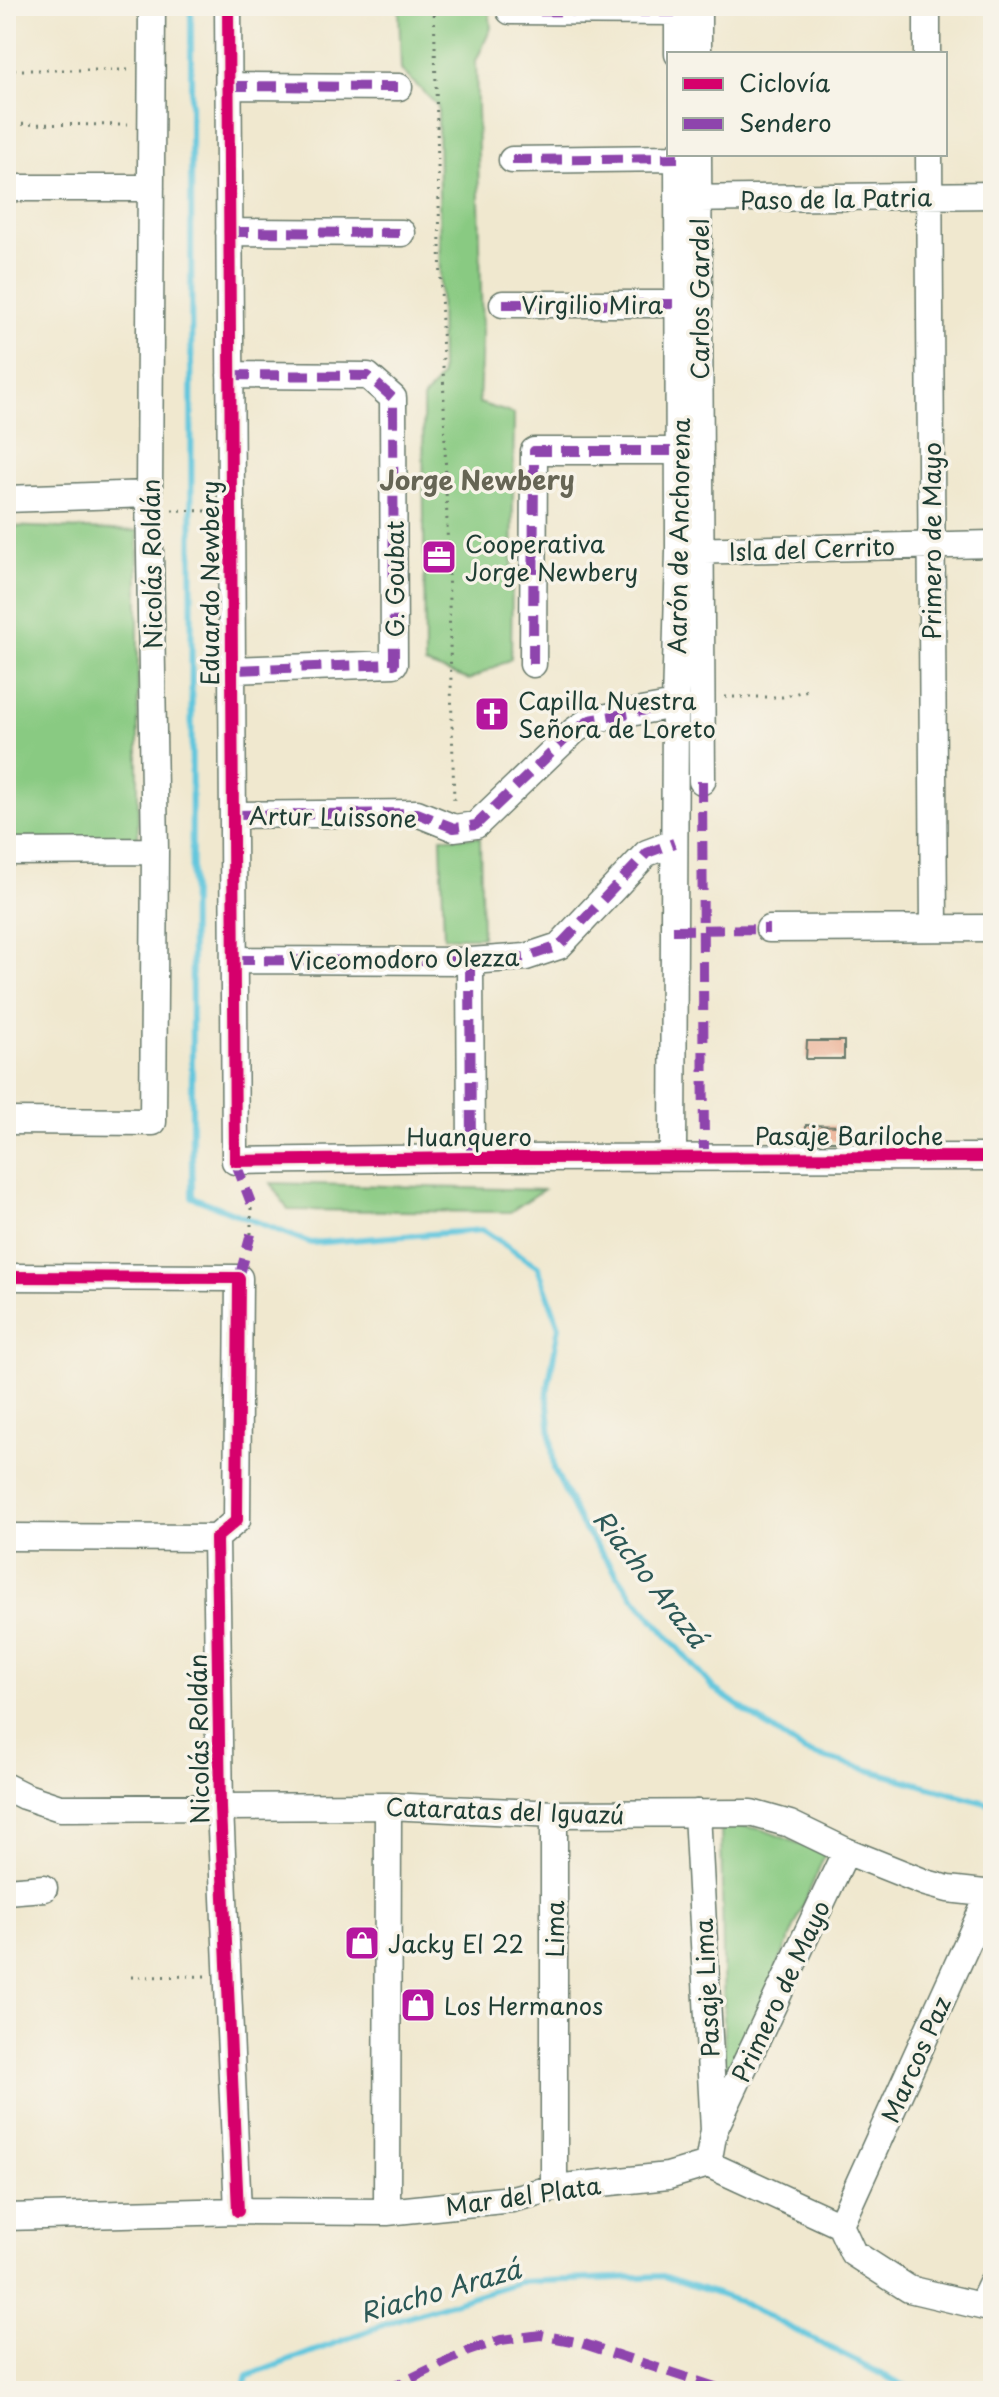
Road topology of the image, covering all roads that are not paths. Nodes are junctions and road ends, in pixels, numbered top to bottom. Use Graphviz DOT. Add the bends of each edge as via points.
graph roads {
  1 [pos="152,6"];
  2 [pos="228,6"];
  3 [pos="927,6"];
  4 [pos="685,8"];
  5 [pos="510,11"];
  6 [pos="678,52"];
  7 [pos="697,52"];
  8 [pos="927,52"];
  9 [pos="228,86"];
  10 [pos="399,87"];
  11 [pos="667,156"];
  12 [pos="685,156"];
  13 [pos="929,156"];
  14 [pos="512,160"];
  15 [pos="6,188"];
  16 [pos="151,188"];
  17 [pos="993,195"];
  18 [pos="929,196"];
  19 [pos="688,200"];
  20 [pos="229,232"];
  21 [pos="402,233"];
  22 [pos="503,304"];
  23 [pos="681,304"];
  24 [pos="230,375"];
  25 [pos="679,451"];
  26 [pos="149,494"];
  27 [pos="6,499"];
  28 [pos="993,544"];
  29 [pos="931,545"];
  30 [pos="690,551"];
  31 [pos="533,664"];
  32 [pos="232,670"];
  33 [pos="675,705"];
  34 [pos="702,781"];
  35 [pos="233,815"];
  36 [pos="674,843"];
  37 [pos="155,851"];
  38 [pos="6,852"];
  39 [pos="934,928"];
  40 [pos="993,928"];
  41 [pos="769,929"];
  42 [pos="234,960"];
  43 [pos="470,961"];
  44 [pos="6,1121"];
  45 [pos="673,1157"];
  46 [pos="704,1157"];
  47 [pos="993,1157"];
  48 [pos="471,1158"];
  49 [pos="235,1161"];
  50 [pos="6,1277"];
  51 [pos="6,1537"];
  52 [pos="216,1538"];
  53 [pos="6,1787"];
  54 [pos="388,1806"];
  55 [pos="220,1808"];
  56 [pos="697,1813"];
  57 [pos="554,1814"];
  58 [pos="846,1851"];
  59 [pos="44,1888"];
  60 [pos="6,1891"];
  61 [pos="992,1893"];
  62 [pos="714,2130"];
  63 [pos="708,2164"];
  64 [pos="554,2188"];
  65 [pos="238,2211"];
  66 [pos="387,2212"];
  67 [pos="6,2217"];
  68 [pos="840,2225"];
  69 [pos="993,2281"];
  70 [pos="987,2308"];
  1 -- 16 [label="street, Nicolás Roldán"];
  2 -- 9 [label="street, Eduardo Newbery"];
  3 -- 8 [label="street"];
  4 -- 5 [label="street"];
  4 -- 6 [label="street"];
  4 -- 7 [label="street"];
  9 -- 10 [label="street"];
  9 -- 20 [label="street, Eduardo Newbery"];
  11 -- 14 [label="street"];
  12 -- 19 [label="street, Aarón de Anchorena"];
  13 -- 18 [label="street, Primero de Mayo"];
  15 -- 16 [label="street"];
  16 -- 26 [label="street, Nicolás Roldán"];
  17 -- 18 [label="street, Paso de la Patria"];
  18 -- 19 [label="street, Paso de la Patria"];
  18 -- 29 [label="street, Primero de Mayo"];
  19 -- 23 [label="street, Aarón de Anchorena"];
  19 -- 30 [label="street, Carlos Gardel"];
  20 -- 21 [label="street"];
  20 -- 24 [label="street, Eduardo Newbery"];
  22 -- 23 [label="street, Virgilio Mira"];
  23 -- 25 [label="street, Aarón de Anchorena"];
  24 -- 32 [label="street, Eduardo Newbery"];
  24 -- 32 [label="street, G. Goubat" via="368,376 393,398 394,664"];
  25 -- 30 [label="street, Aarón de Anchorena"];
  25 -- 31 [label="street" via="534,451"];
  26 -- 27 [label="street"];
  26 -- 37 [label="street, Nicolás Roldán"];
  28 -- 29 [label="street, Isla del Cerrito"];
  29 -- 30 [label="street, Isla del Cerrito"];
  29 -- 39 [label="street, Primero de Mayo"];
  30 -- 33 [label="street, Aarón de Anchorena"];
  30 -- 34 [label="street, Carlos Gardel" via="702,696"];
  32 -- 35 [label="street, Eduardo Newbery"];
  33 -- 35 [label="street, Artur Luissone" via="590,720 476,825 454,828 417,813"];
  33 -- 36 [label="street, Aarón de Anchorena"];
  35 -- 42 [label="street, Eduardo Newbery"];
  36 -- 43 [label="street, Viceomodoro Olezza" via="647,853 559,946 526,957"];
  36 -- 45 [label="street, Aarón de Anchorena"];
  37 -- 38 [label="street"];
  37 -- 44 [label="street, Nicolás Roldán" via="153,1122"];
  39 -- 40 [label="street"];
  39 -- 41 [label="street"];
  42 -- 43 [label="street, Viceomodoro Olezza"];
  42 -- 49 [label="street, Eduardo Newbery"];
  43 -- 48 [label="street"];
  45 -- 46 [label="street, Huanquero"];
  45 -- 48 [label="street, Huanquero"];
  46 -- 47 [label="street, Pasaje Bariloche"];
  48 -- 49 [label="street, Huanquero"];
  50 -- 52 [label="street" via="239,1278 237,1520"];
  51 -- 52 [label="street"];
  52 -- 55 [label="street, Nicolás Roldán"];
  53 -- 55 [label="street, Cataratas del Iguazú" via="60,1808"];
  54 -- 55 [label="street, Cataratas del Iguazú"];
  54 -- 57 [label="street, Cataratas del Iguazú"];
  54 -- 66 [label="street"];
  55 -- 65 [label="street, Nicolás Roldán"];
  56 -- 57 [label="street, Cataratas del Iguazú"];
  56 -- 58 [label="street, Cataratas del Iguazú" via="751,1813 790,1824"];
  56 -- 62 [label="street, Pasaje Lima"];
  57 -- 64 [label="street, Lima"];
  58 -- 61 [label="street, Cataratas del Iguazú" via="926,1883"];
  58 -- 62 [label="street, Primero de Mayo"];
  59 -- 60 [label="street"];
  61 -- 68 [label="street, Marcos Paz"];
  62 -- 63 [label="street, Pasaje Lima"];
  63 -- 64 [label="street, Mar del Plata" via="668,2176"];
  63 -- 68 [label="street"];
  64 -- 66 [label="street, Mar del Plata" via="512,2199"];
  65 -- 66 [label="street, Mar del Plata"];
  65 -- 67 [label="street, Mar del Plata"];
  68 -- 70 [label="street" via="853,2253 909,2289"];
  69 -- 70 [label="street"];
}
